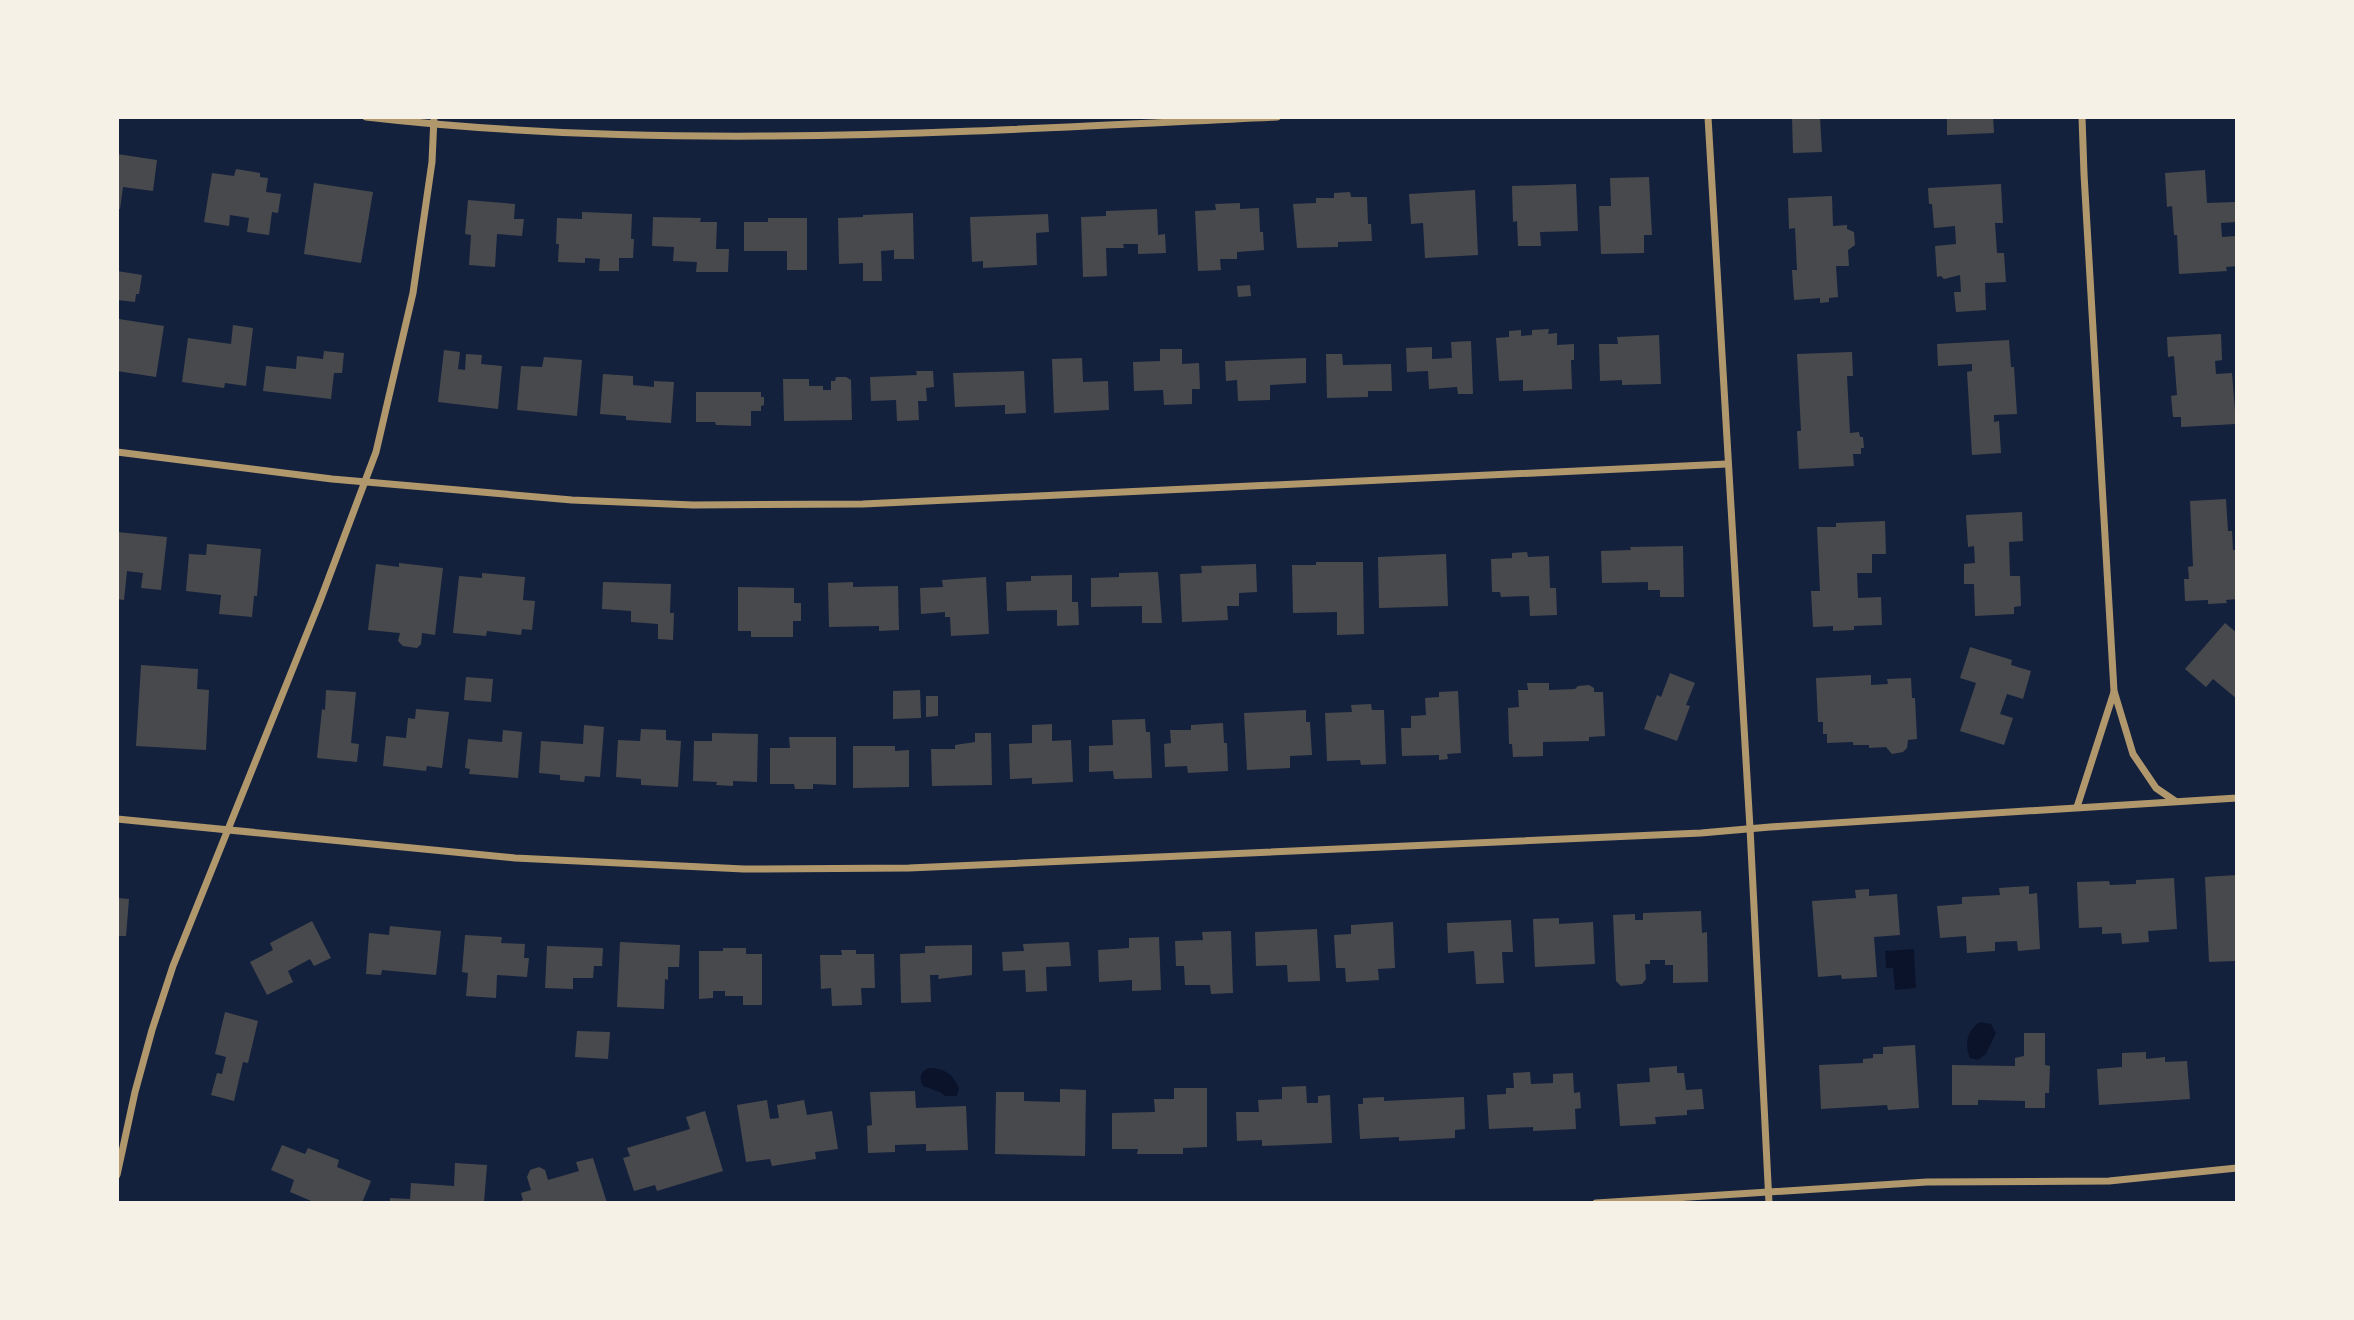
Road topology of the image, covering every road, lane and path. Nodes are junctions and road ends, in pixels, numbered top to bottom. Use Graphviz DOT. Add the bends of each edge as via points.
graph roads {
  1 [pos="366,117"];
  2 [pos="1278,117"];
  3 [pos="1708,117"];
  4 [pos="2082,117"];
  5 [pos="434,121"];
  6 [pos="117,452"];
  7 [pos="1727,464"];
  8 [pos="365,481"];
  9 [pos="2114,691"];
  10 [pos="2237,798"];
  11 [pos="2175,801"];
  12 [pos="2077,807"];
  13 [pos="117,819"];
  14 [pos="1750,828"];
  15 [pos="228,830"];
  16 [pos="2237,1168"];
  17 [pos="117,1175"];
  18 [pos="1768,1193"];
  19 [pos="1595,1203"];
  20 [pos="1769,1203"];
  1 -- 5 [label="street"];
  2 -- 5 [label="street" via="769,136 536,131"];
  3 -- 7 [label="street"];
  4 -- 9 [label="street"];
  5 -- 8 [label="street" via="413,293"];
  6 -- 8 [label="street"];
  7 -- 8 [label="street" via="863,504 572,500"];
  7 -- 14 [label="street"];
  8 -- 15 [label="street"];
  9 -- 11 [label="street" via="2133,754 2156,788"];
  9 -- 12 [label="street"];
  10 -- 11 [label="street"];
  11 -- 12 [label="street"];
  12 -- 14 [label="street"];
  13 -- 15 [label="street"];
  14 -- 15 [label="street" via="923,867 757,869 515,858"];
  14 -- 18 [label="street"];
  15 -- 17 [label="street" via="152,1030"];
  16 -- 18 [label="street" via="2109,1181 1927,1182"];
  18 -- 19 [label="street"];
  18 -- 20 [label="street"];
}
